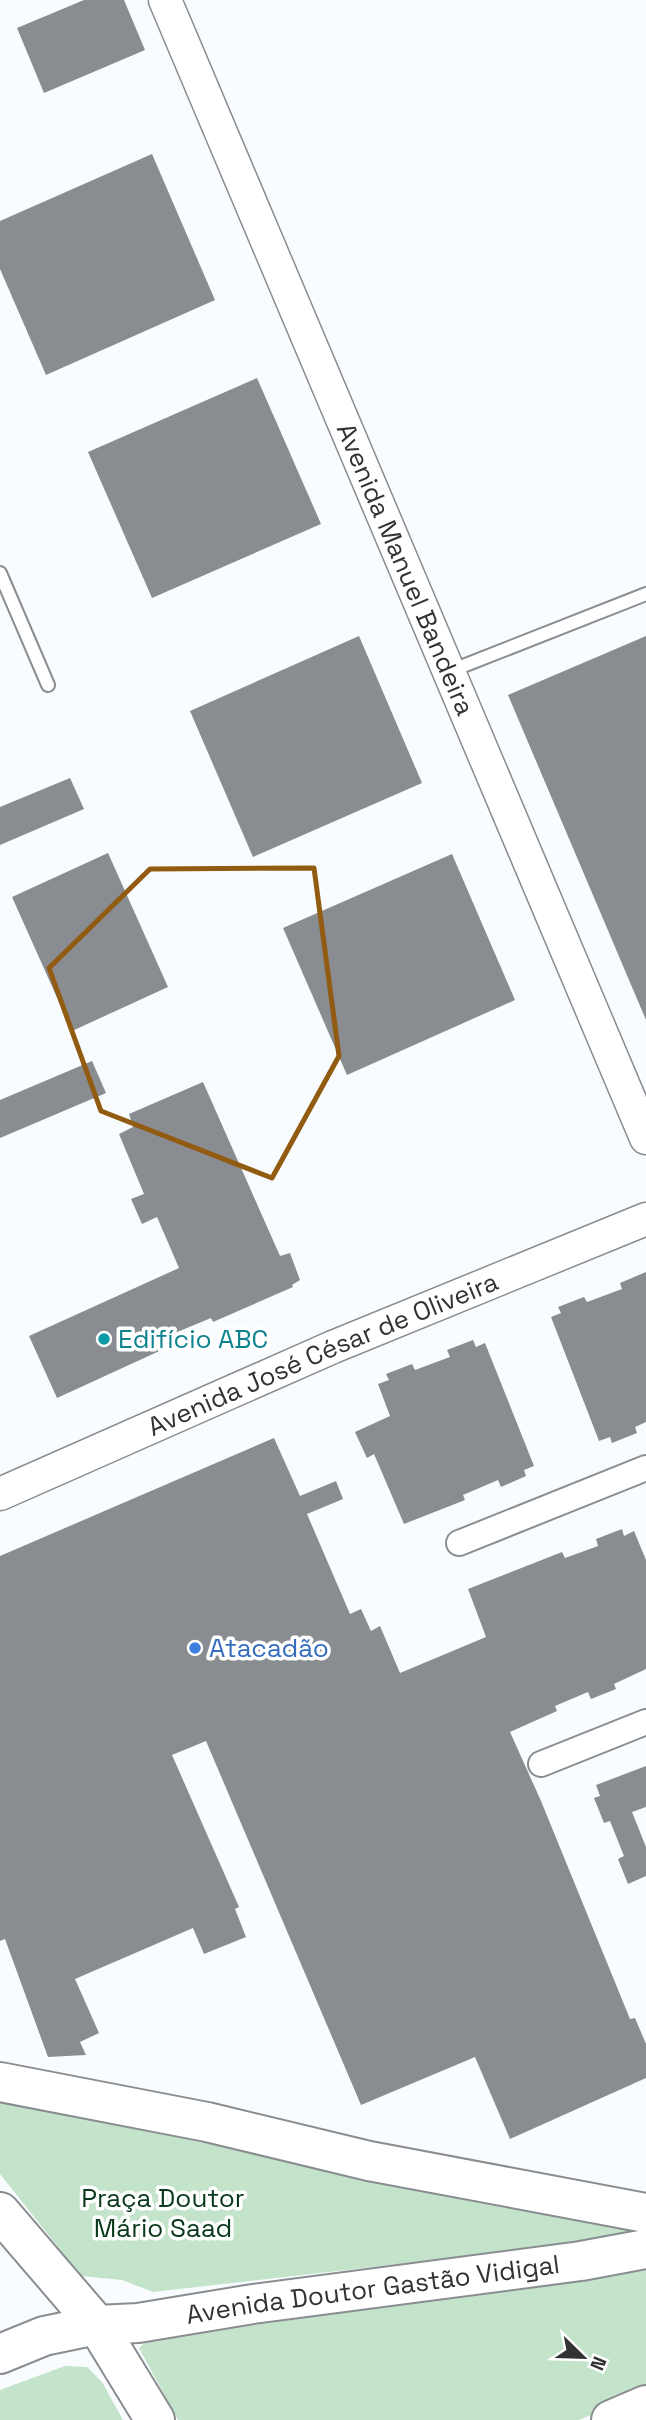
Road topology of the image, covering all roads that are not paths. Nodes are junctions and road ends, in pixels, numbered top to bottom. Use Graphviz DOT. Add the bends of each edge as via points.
graph roads {
  1 [pos="165,0"];
  2 [pos="0,573"];
  3 [pos="646,594"];
  4 [pos="450,674"];
  5 [pos="48,685"];
  6 [pos="646,1138"];
  7 [pos="646,1219"];
  8 [pos="646,1468"];
  9 [pos="0,1494"];
  10 [pos="459,1543"];
  11 [pos="646,1722"];
  12 [pos="541,1764"];
  13 [pos="0,2082"];
  14 [pos="0,2212"];
  15 [pos="646,2213"];
  16 [pos="646,2249"];
  17 [pos="646,2256"];
  18 [pos="401,2284"];
  19 [pos="97,2325"];
  20 [pos="0,2354"];
  21 [pos="646,2405"];
  22 [pos="155,2420"];
  23 [pos="611,2420"];
  1 -- 4 [label="street, Avenida Manuel Bandeira"];
  2 -- 5 [label="lane"];
  3 -- 4 [label="lane"];
  4 -- 6 [label="street, Avenida Manuel Bandeira"];
  7 -- 9 [label="street, Avenida José César de Oliveira" via="333,1347"];
  8 -- 10 [label="street"];
  11 -- 12 [label="street"];
  13 -- 15 [label="highway" via="207,2122 369,2161"];
  14 -- 19 [label="highway"];
  16 -- 18 [label="highway, Avenida Doutor Gastão Vidigal"];
  17 -- 18 [label="street"];
  18 -- 19 [label="highway, Avenida Doutor Gastão Vidigal"];
  19 -- 20 [label="highway, Avenida Doutor Gastão Vidigal" via="44,2336"];
  19 -- 22 [label="highway"];
  21 -- 23 [label="highway"];
}
